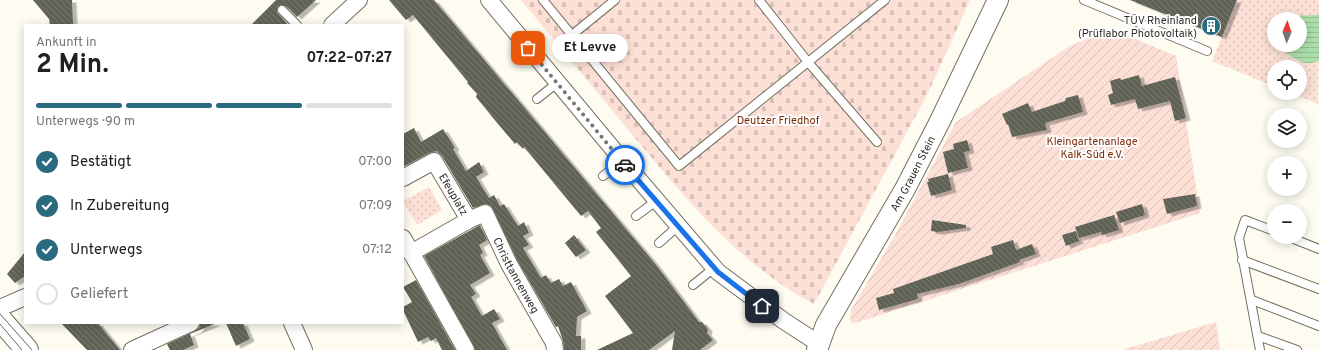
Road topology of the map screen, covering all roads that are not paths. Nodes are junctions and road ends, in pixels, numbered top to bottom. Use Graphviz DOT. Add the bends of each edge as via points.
graph roads {
  1 [pos="359,0"];
  2 [pos="489,0"];
  3 [pos="543,0"];
  4 [pos="615,0"];
  5 [pos="759,0"];
  6 [pos="885,0"];
  7 [pos="998,0"];
  8 [pos="1089,1"];
  9 [pos="282,10"];
  10 [pos="296,24"];
  11 [pos="333,24"];
  12 [pos="572,35"];
  13 [pos="1207,51"];
  14 [pos="808,62"];
  15 [pos="557,83"];
  16 [pos="537,98"];
  17 [pos="877,142"];
  18 [pos="622,161"];
  19 [pos="603,176"];
  20 [pos="404,177"];
  21 [pos="656,201"];
  22 [pos="636,216"];
  23 [pos="470,220"];
  24 [pos="678,226"];
  25 [pos="1267,228"];
  26 [pos="404,240"];
  27 [pos="659,243"];
  28 [pos="1306,244"];
  29 [pos="1319,249"];
  30 [pos="411,253"];
  31 [pos="1242,260"];
  32 [pos="714,268"];
  33 [pos="693,285"];
  34 [pos="1319,289"];
  35 [pos="24,297"];
  36 [pos="1252,300"];
  37 [pos="0,308"];
  38 [pos="0,319"];
  39 [pos="189,324"];
  40 [pos="292,324"];
  41 [pos="1319,326"];
  42 [pos="1258,336"];
  43 [pos="818,346"];
  44 [pos="27,350"];
  45 [pos="132,350"];
  46 [pos="304,350"];
  47 [pos="466,350"];
  48 [pos="555,350"];
  49 [pos="1260,350"];
  50 [pos="1297,350"];
  1 -- 11 [label="street"];
  2 -- 15 [label="street"];
  3 -- 12 [label="lane"];
  4 -- 12 [label="lane"];
  5 -- 14 [label="lane"];
  6 -- 14 [label="lane"];
  7 -- 43 [label="street, Am Grauen Stein" via="912,175 826,325"];
  8 -- 13 [label="lane"];
  9 -- 10 [label="lane"];
  12 -- 14 [label="lane" via="679,166"];
  14 -- 17 [label="lane"];
  15 -- 16 [label="lane"];
  15 -- 18 [label="street"];
  18 -- 19 [label="lane"];
  18 -- 21 [label="street"];
  20 -- 23 [label="street, Efeuplatz" via="434,162"];
  21 -- 22 [label="lane"];
  21 -- 24 [label="street"];
  23 -- 30 [label="street, Efeuplatz"];
  23 -- 48 [label="street, Christtannenweg" via="485,214 509,264 554,343"];
  24 -- 27 [label="lane"];
  24 -- 32 [label="street"];
  25 -- 31 [label="lane" via="1245,220 1239,238"];
  26 -- 30 [label="street"];
  28 -- 29 [label="lane"];
  30 -- 47 [label="street"];
  31 -- 34 [label="lane"];
  31 -- 36 [label="lane"];
  32 -- 33 [label="lane"];
  32 -- 43 [label="street" via="750,298"];
  35 -- 37 [label="street"];
  36 -- 41 [label="lane"];
  36 -- 42 [label="lane"];
  38 -- 44 [label="main road"];
  39 -- 45 [label="street"];
  40 -- 46 [label="street"];
  42 -- 49 [label="lane"];
  42 -- 50 [label="lane"];
}
